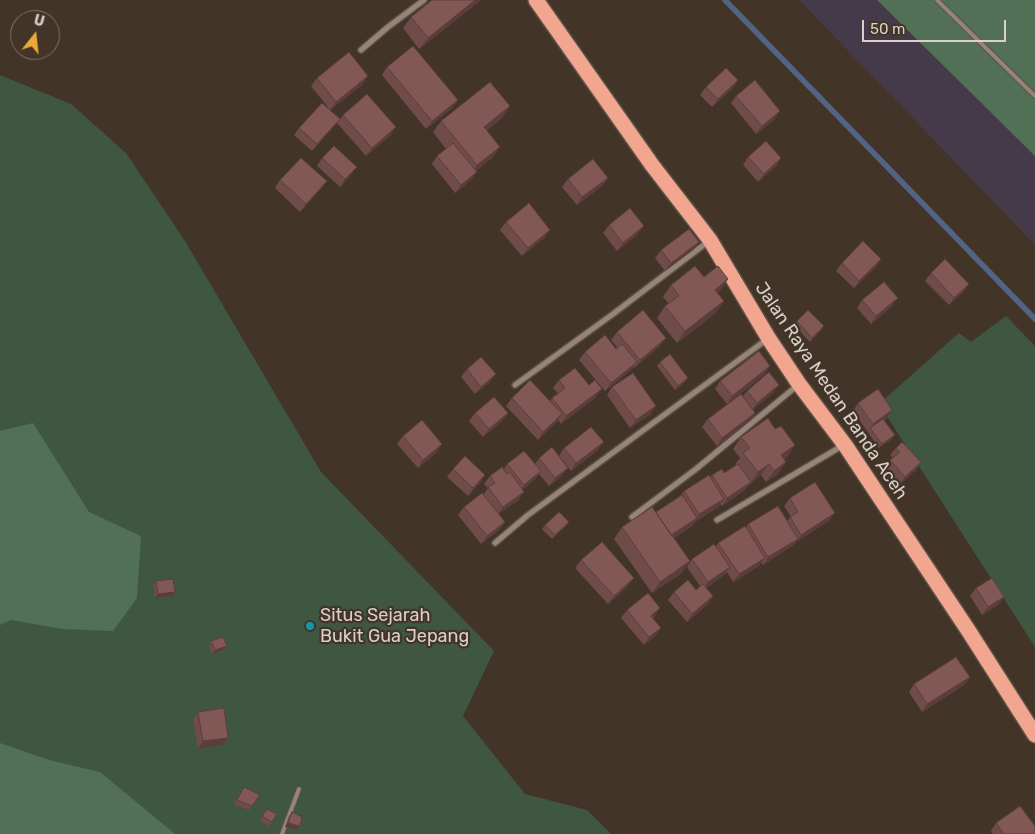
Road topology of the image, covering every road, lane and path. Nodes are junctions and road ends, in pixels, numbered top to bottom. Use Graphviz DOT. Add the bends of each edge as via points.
graph roads {
  1 [pos="424,0"];
  2 [pos="536,0"];
  3 [pos="937,0"];
  4 [pos="361,50"];
  5 [pos="1035,96"];
  6 [pos="710,240"];
  7 [pos="769,338"];
  8 [pos="515,384"];
  9 [pos="799,384"];
  10 [pos="845,445"];
  11 [pos="632,517"];
  12 [pos="717,520"];
  13 [pos="495,542"];
  14 [pos="1035,735"];
  15 [pos="299,789"];
  16 [pos="282,834"];
  1 -- 4 [label="street"];
  2 -- 6 [label="highway, Jalan Raya Medan Banda Aceh" via="652,165"];
  3 -- 5 [label="lane"];
  6 -- 7 [label="highway, Jalan Raya Medan Banda Aceh"];
  6 -- 8 [label="street"];
  7 -- 9 [label="highway, Jalan Raya Medan Banda Aceh"];
  7 -- 13 [label="street"];
  9 -- 10 [label="highway, Jalan Raya Medan Banda Aceh"];
  9 -- 11 [label="street"];
  10 -- 12 [label="street"];
  10 -- 14 [label="highway, Jalan Raya Medan Banda Aceh"];
  15 -- 16 [label="lane"];
}
